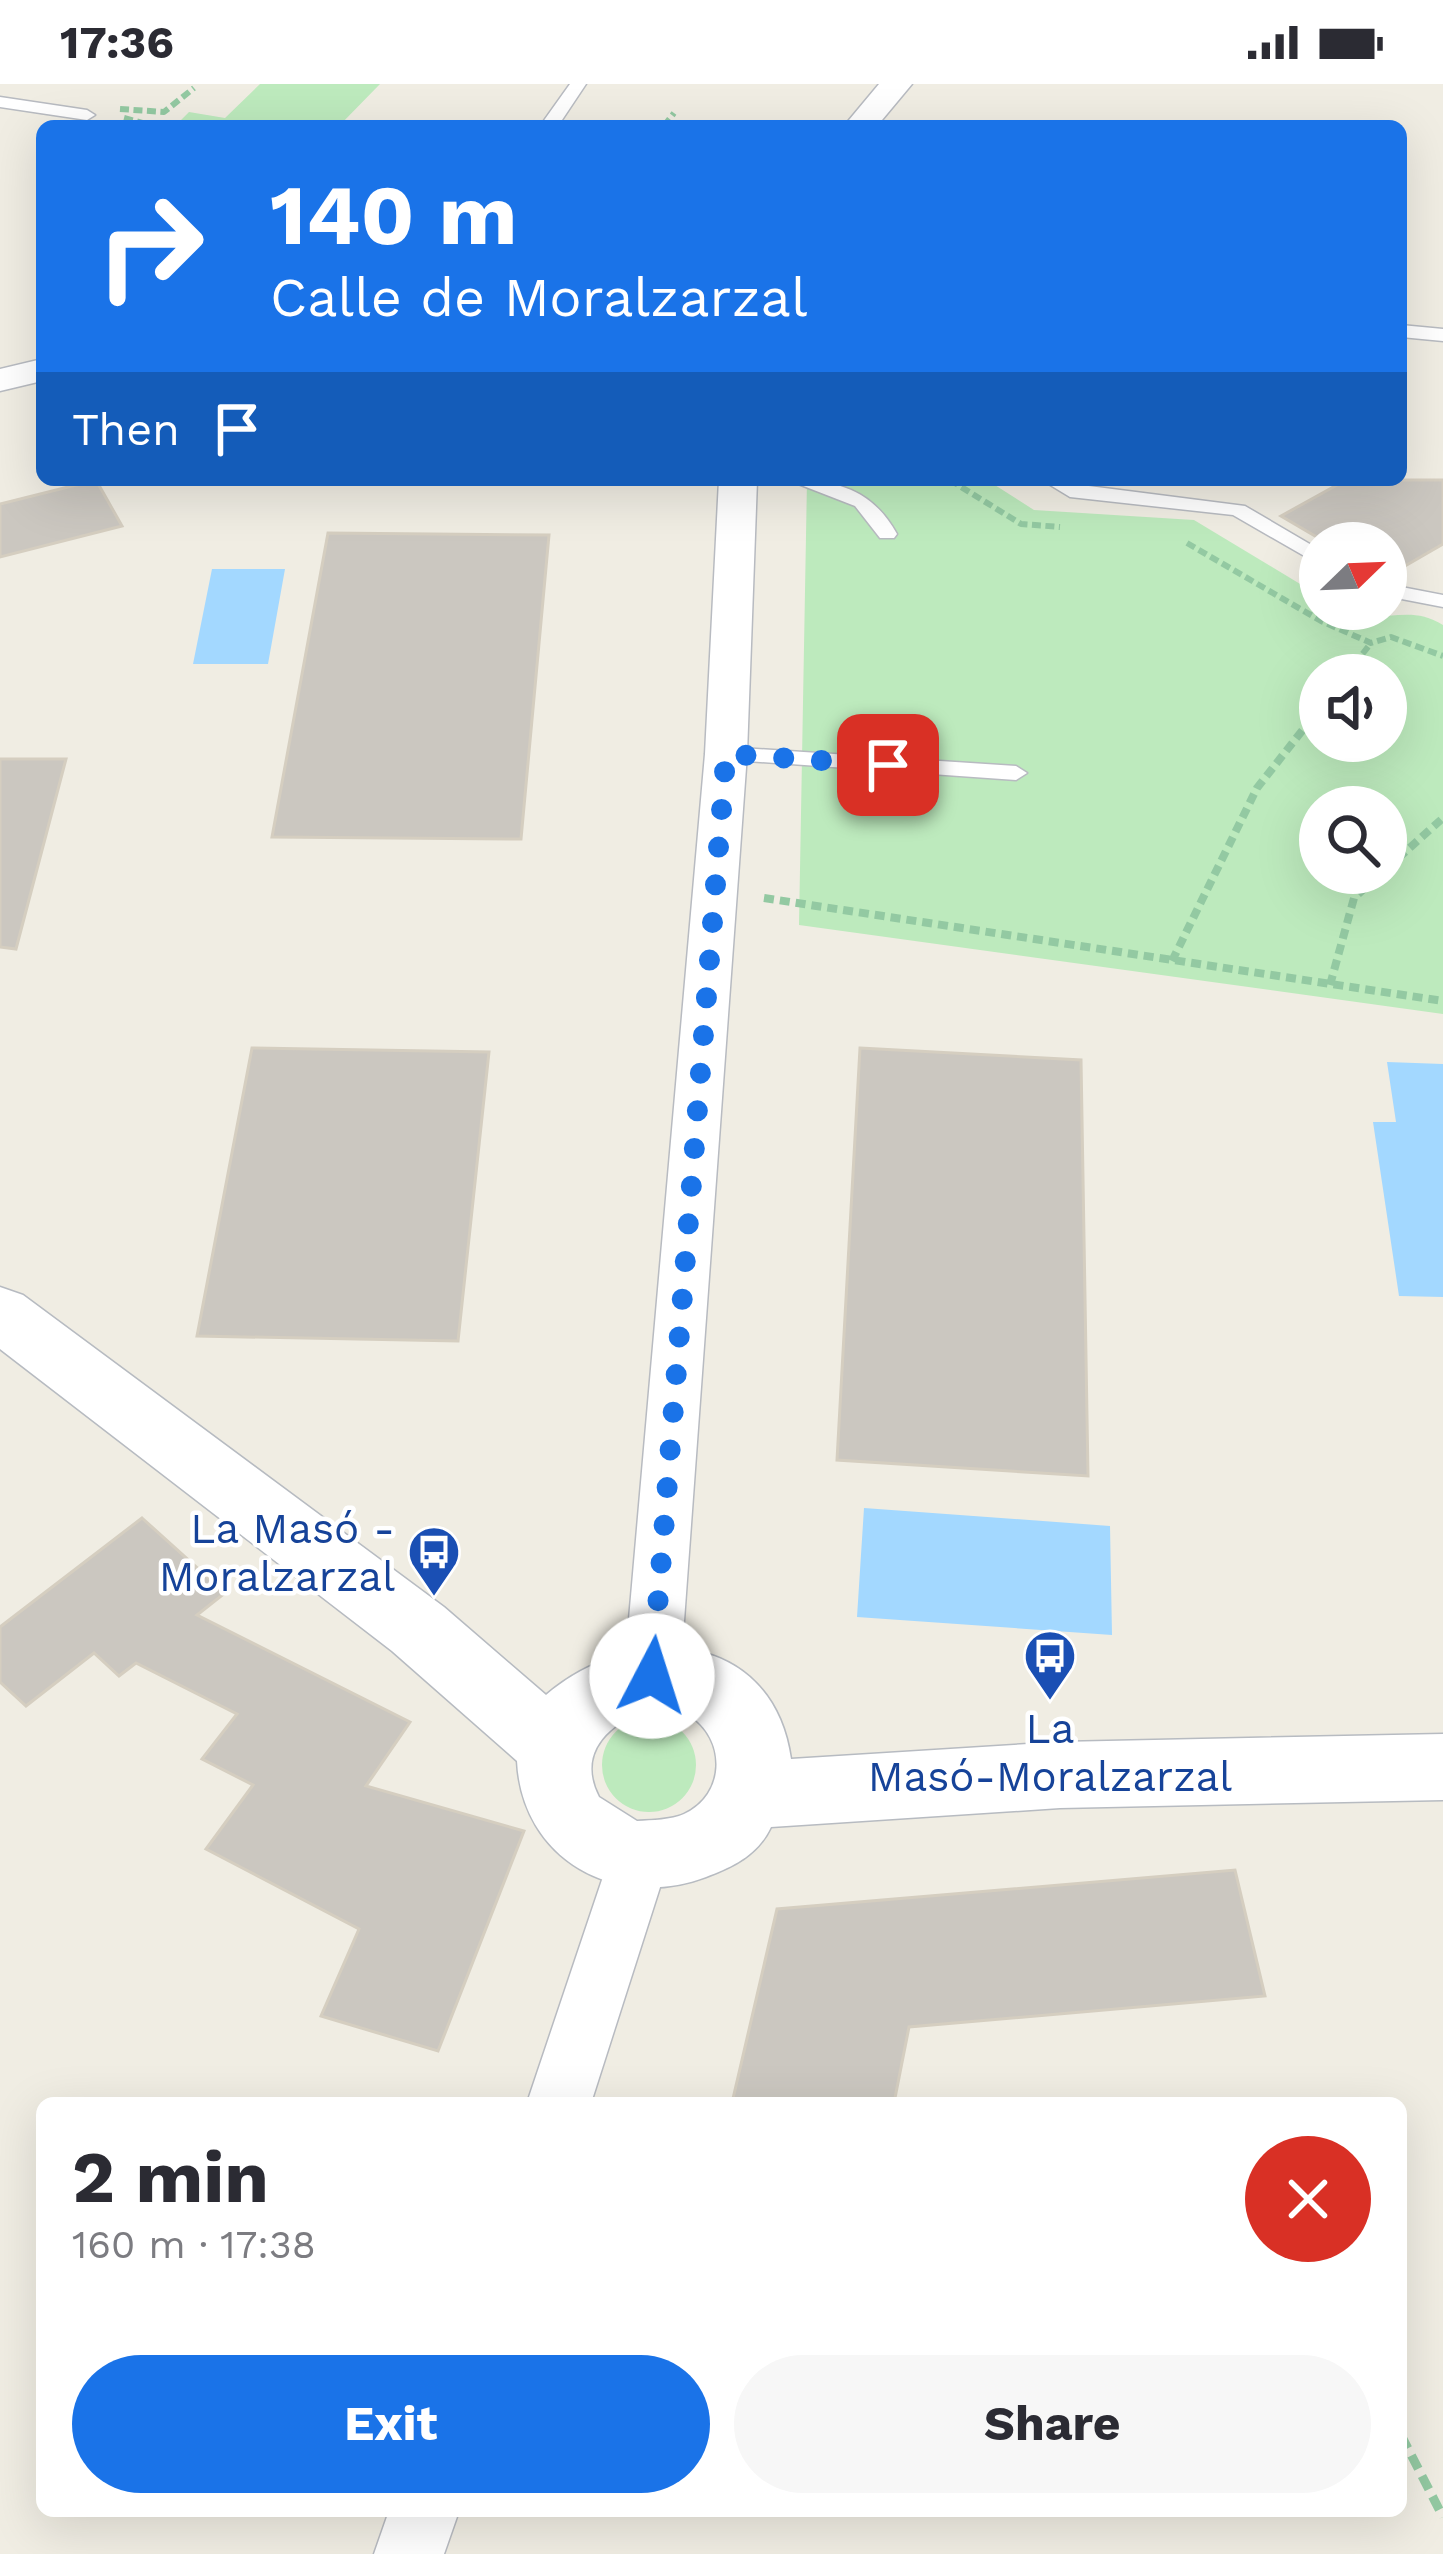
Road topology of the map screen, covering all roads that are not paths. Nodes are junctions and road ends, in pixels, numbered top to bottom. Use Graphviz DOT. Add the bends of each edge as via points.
graph roads {
  1 [pos="578,84"];
  2 [pos="896,84"];
  3 [pos="32,86"];
  4 [pos="8,101"];
  5 [pos="87,115"];
  6 [pos="0,116"];
  7 [pos="553,120"];
  8 [pos="865,120"];
  9 [pos="1407,331"];
  10 [pos="1443,334"];
  11 [pos="36,371"];
  12 [pos="0,380"];
  13 [pos="738,486"];
  14 [pos="830,486"];
  15 [pos="1062,486"];
  16 [pos="887,535"];
  17 [pos="1299,546"];
  18 [pos="1407,594"];
  19 [pos="1443,601"];
  20 [pos="726,754"];
  21 [pos="1016,773"];
  22 [pos="0,1313"];
  23 [pos="598,1707"];
  24 [pos="1443,1767"];
  25 [pos="753,1772"];
  26 [pos="640,1856"];
  27 [pos="561,2097"];
  28 [pos="422,2517"];
  29 [pos="410,2554"];
  1 -- 7 [label="lane"];
  2 -- 8 [label="street"];
  3 -- 4 [label="lane"];
  4 -- 5 [label="lane"];
  4 -- 6 [label="lane"];
  9 -- 10 [label="lane"];
  11 -- 12 [label="street"];
  13 -- 20 [label="street"];
  14 -- 16 [label="lane" via="868,504"];
  15 -- 17 [label="lane" via="1238,510"];
  18 -- 19 [label="lane"];
  20 -- 21 [label="lane"];
  20 -- 23 [label="street" via="715,894"];
  22 -- 23 [label="street" via="418,1629"];
  23 -- 25 [label="street" via="698,1684 727,1702"];
  23 -- 26 [label="street" via="551,1778 562,1807 605,1847"];
  24 -- 25 [label="street" via="938,1780"];
  25 -- 26 [label="street" via="733,1823 704,1844"];
  26 -- 27 [label="street"];
  28 -- 29 [label="street"];
}
